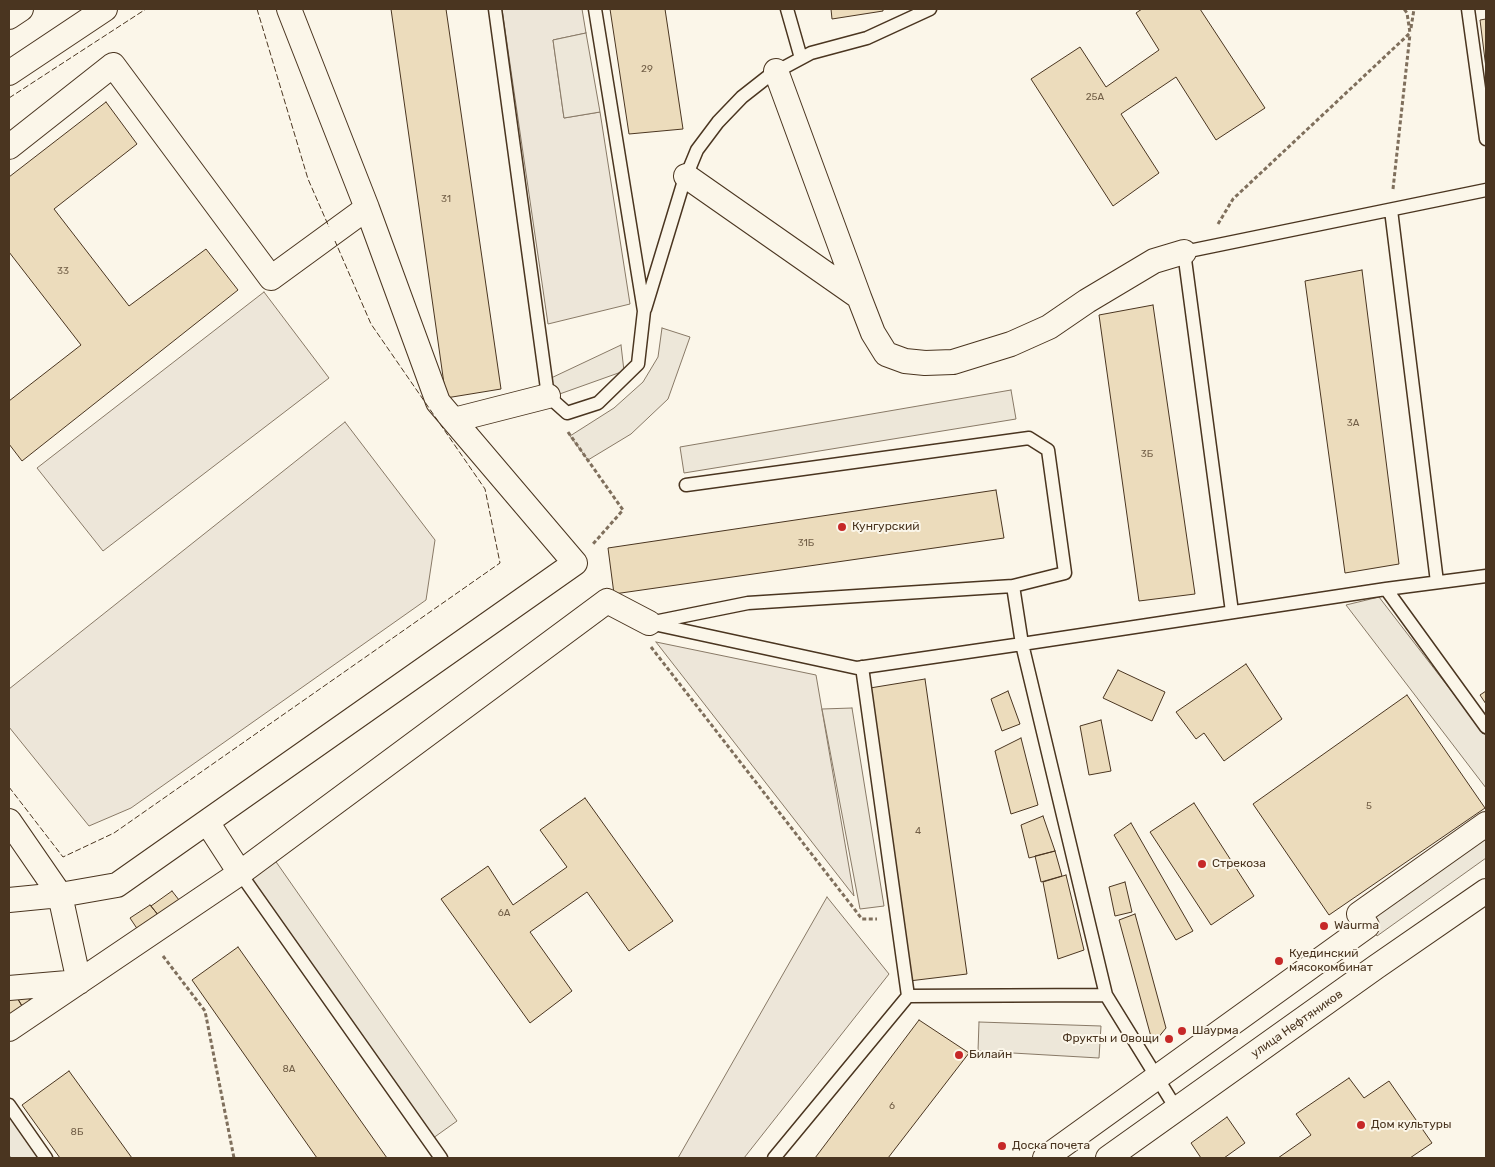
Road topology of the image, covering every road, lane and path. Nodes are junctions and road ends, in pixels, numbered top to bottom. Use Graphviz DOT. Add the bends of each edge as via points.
graph roads {
  1 [pos="21,9"];
  2 [pos="104,9"];
  3 [pos="289,9"];
  4 [pos="495,9"];
  5 [pos="595,9"];
  6 [pos="787,9"];
  7 [pos="927,9"];
  8 [pos="1404,9"];
  9 [pos="1414,9"];
  10 [pos="1468,9"];
  11 [pos="9,17"];
  12 [pos="1410,33"];
  13 [pos="801,58"];
  14 [pos="776,71"];
  15 [pos="9,73"];
  16 [pos="1486,139"];
  17 [pos="9,147"];
  18 [pos="686,176"];
  19 [pos="1486,190"];
  20 [pos="367,208"];
  21 [pos="1391,210"];
  22 [pos="1194,250"];
  23 [pos="859,297"];
  24 [pos="644,311"];
  25 [pos="548,396"];
  26 [pos="454,420"];
  27 [pos="566,430"];
  28 [pos="686,485"];
  29 [pos="576,563"];
  30 [pos="1486,576"];
  31 [pos="1437,582"];
  32 [pos="1013,586"];
  33 [pos="1386,589"];
  34 [pos="1232,612"];
  35 [pos="649,623"];
  36 [pos="1022,644"];
  37 [pos="650,646"];
  38 [pos="862,667"];
  39 [pos="1486,727"];
  40 [pos="207,822"];
  41 [pos="1486,824"];
  42 [pos="13,836"];
  43 [pos="240,873"];
  44 [pos="1486,891"];
  45 [pos="60,895"];
  46 [pos="9,900"];
  47 [pos="898,918"];
  48 [pos="147,936"];
  49 [pos="79,982"];
  50 [pos="9,988"];
  51 [pos="1106,995"];
  52 [pos="908,996"];
  53 [pos="9,1029"];
  54 [pos="1157,1078"];
  55 [pos="9,1105"];
  56 [pos="1176,1110"];
  57 [pos="46,1158"];
  58 [pos="234,1158"];
  59 [pos="441,1158"];
  60 [pos="774,1158"];
  61 [pos="1045,1158"];
  62 [pos="1108,1158"];
  1 -- 11 [label="street"];
  2 -- 15 [label="street"];
  3 -- 20 [label="street"];
  4 -- 25 [label="lane"];
  5 -- 24 [label="lane"];
  6 -- 13 [label="lane"];
  7 -- 13 [label="lane" via="867,38"];
  8 -- 12 [label="path"];
  9 -- 12 [label="path"];
  10 -- 16 [label="lane"];
  12 -- 21 [label="path"];
  12 -- 22 [label="path" via="1233,199"];
  13 -- 14 [label="lane"];
  14 -- 18 [label="lane" via="742,97 718,122 697,150"];
  14 -- 23 [label="street"];
  17 -- 20 [label="street" via="113,65 271,278"];
  18 -- 23 [label="street"];
  18 -- 24 [label="lane"];
  19 -- 21 [label="lane"];
  20 -- 26 [label="street" via="438,402"];
  21 -- 22 [label="lane"];
  21 -- 31 [label="lane"];
  22 -- 23 [label="street" via="1154,261 1048,327 1011,344 953,362 911,362 886,354 873,333"];
  22 -- 34 [label="lane"];
  24 -- 25 [label="lane" via="638,364 598,403 566,413"];
  25 -- 26 [label="street"];
  26 -- 29 [label="street"];
  27 -- 29 [label="path" via="623,510"];
  28 -- 32 [label="lane" via="1029,438 1048,450 1065,573"];
  29 -- 40 [label="street"];
  30 -- 31 [label="lane"];
  31 -- 33 [label="lane"];
  32 -- 35 [label="lane" via="748,603"];
  32 -- 36 [label="lane"];
  33 -- 34 [label="lane"];
  33 -- 39 [label="lane"];
  34 -- 36 [label="lane"];
  35 -- 38 [label="lane"];
  35 -- 43 [label="street" via="607,601"];
  36 -- 38 [label="lane"];
  36 -- 51 [label="lane"];
  37 -- 47 [label="path" via="862,919"];
  38 -- 47 [label="lane"];
  40 -- 43 [label="street"];
  40 -- 45 [label="street" via="116,886"];
  41 -- 54 [label="street" via="1358,914 1367,926"];
  42 -- 45 [label="street"];
  43 -- 48 [label="street"];
  43 -- 59 [label="lane"];
  44 -- 56 [label="street, улица Нефтяников"];
  45 -- 46 [label="street"];
  45 -- 49 [label="street"];
  47 -- 52 [label="lane"];
  48 -- 49 [label="street"];
  48 -- 58 [label="path" via="205,1011"];
  49 -- 50 [label="street"];
  49 -- 53 [label="street"];
  51 -- 52 [label="lane"];
  51 -- 54 [label="lane"];
  52 -- 60 [label="lane"];
  54 -- 56 [label="lane"];
  54 -- 61 [label="street"];
  55 -- 57 [label="lane"];
  56 -- 62 [label="street, улица Нефтяников"];
}
